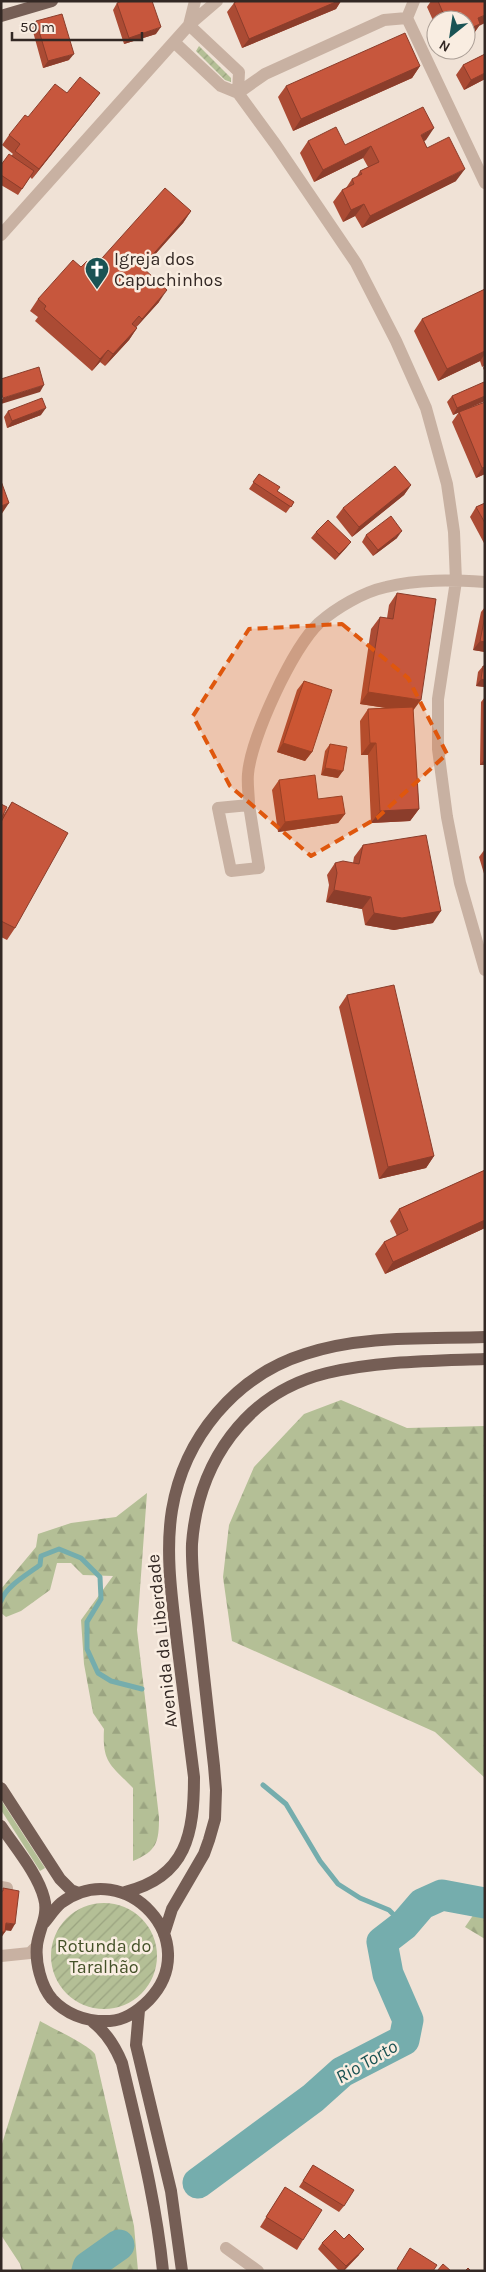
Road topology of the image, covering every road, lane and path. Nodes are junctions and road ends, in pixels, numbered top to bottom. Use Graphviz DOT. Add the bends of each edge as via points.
graph roads {
  1 [pos="52,1"];
  2 [pos="195,1"];
  3 [pos="217,1"];
  4 [pos="414,1"];
  5 [pos="1,16"];
  6 [pos="406,18"];
  7 [pos="189,25"];
  8 [pos="174,42"];
  9 [pos="238,94"];
  10 [pos="485,183"];
  11 [pos="1,235"];
  12 [pos="456,580"];
  13 [pos="485,582"];
  14 [pos="249,805"];
  15 [pos="485,970"];
  16 [pos="485,1337"];
  17 [pos="485,1359"];
  18 [pos="1,1788"];
  19 [pos="1,1826"];
  20 [pos="125,1892"];
  21 [pos="79,1894"];
  22 [pos="44,1923"];
  23 [pos="164,1934"];
  24 [pos="37,1946"];
  25 [pos="7,1956"];
  26 [pos="39,1973"];
  27 [pos="139,2010"];
  28 [pos="93,2022"];
  29 [pos="226,2248"];
  30 [pos="163,2271"];
  31 [pos="182,2271"];
  32 [pos="258,2271"];
  1 -- 5 [label="main road"];
  2 -- 7 [label="street"];
  3 -- 7 [label="street"];
  4 -- 6 [label="street"];
  6 -- 9 [label="street" via="384,20 266,74"];
  6 -- 10 [label="street"];
  7 -- 8 [label="street"];
  7 -- 9 [label="street" via="239,72"];
  8 -- 9 [label="street" via="222,86"];
  8 -- 11 [label="street"];
  9 -- 12 [label="street" via="356,263 400,350 426,408 447,484"];
  12 -- 13 [label="street"];
  12 -- 14 [label="street" via="384,587 355,599 318,624 293,659 276,691 258,737 248,773"];
  12 -- 15 [label="street" via="438,699 438,748 460,883"];
  14 -- 14 [label="street" via="218,808 231,870 260,868"];
  16 -- 20 [label="main road, Avenida da Liberdade" via="366,1342 304,1354 265,1371 239,1389 202,1434 179,1482 170,1528 171,1591 194,1777 194,1806 184,1847 168,1873 155,1882"];
  17 -- 23 [label="main road" via="362,1366 297,1383 272,1396 244,1418 222,1447 201,1492 195,1518 192,1573 214,1774 215,1819 204,1854 177,1898"];
  18 -- 21 [label="main road" via="60,1879"];
  19 -- 22 [label="main road" via="44,1896"];
  20 -- 21 [label="main road" via="100,1889"];
  20 -- 23 [label="main road" via="143,1905 160,1924"];
  21 -- 22 [label="main road" via="60,1904"];
  22 -- 24 [label="main road"];
  23 -- 27 [label="main road" via="168,1949 164,1977 154,1995"];
  24 -- 25 [label="street" via="30,1952"];
  24 -- 26 [label="main road"];
  25 -- 26 [label="street" via="31,1964"];
  26 -- 28 [label="main road" via="52,1998 73,2016"];
  27 -- 28 [label="main road" via="118,2020"];
  27 -- 31 [label="main road" via="136,2045 170,2191"];
  28 -- 30 [label="main road" via="105,2031 122,2063 149,2176"];
  29 -- 32 [label="street"];
}
